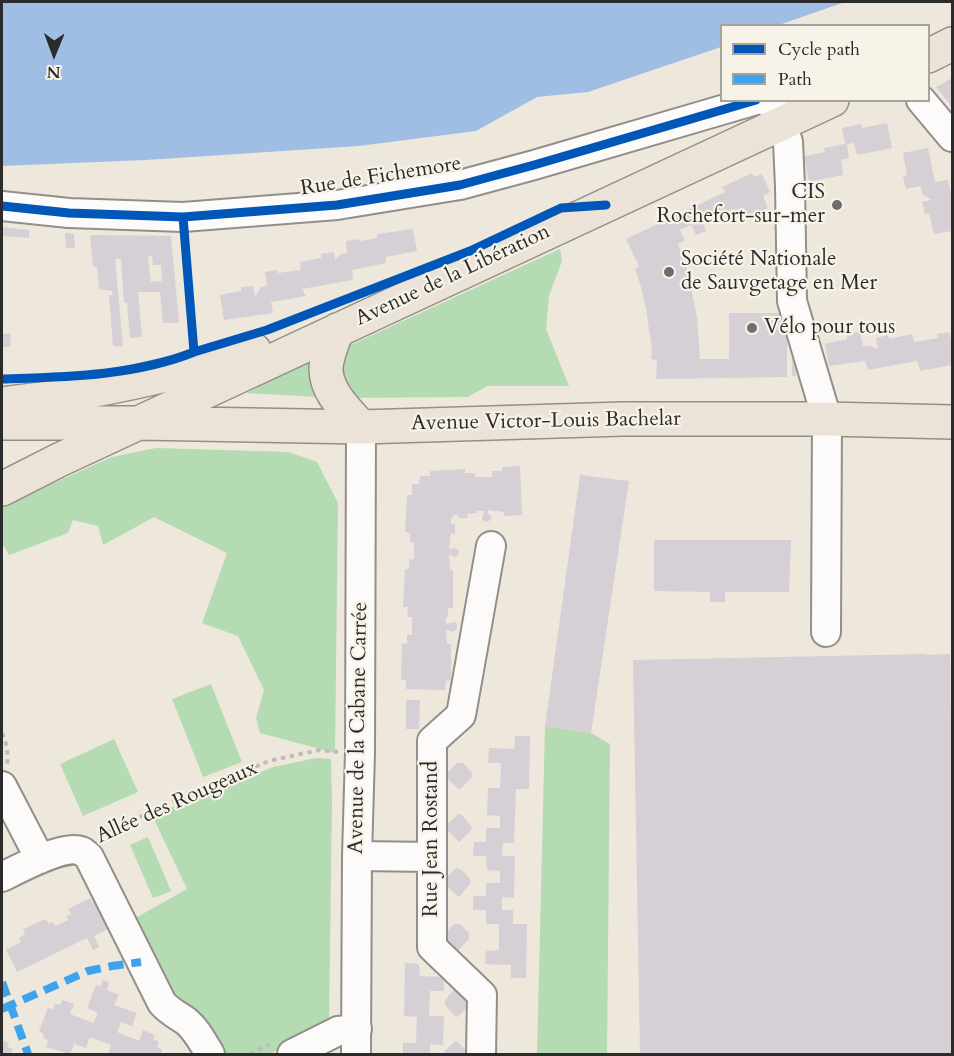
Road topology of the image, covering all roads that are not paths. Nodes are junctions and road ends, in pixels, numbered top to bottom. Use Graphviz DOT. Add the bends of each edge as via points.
graph roads {
  1 [pos="952,44"];
  2 [pos="930,55"];
  3 [pos="749,102"];
  4 [pos="822,102"];
  5 [pos="923,102"];
  6 [pos="772,112"];
  7 [pos="952,137"];
  8 [pos="2,206"];
  9 [pos="392,304"];
  10 [pos="337,330"];
  11 [pos="2,404"];
  12 [pos="827,419"];
  13 [pos="952,422"];
  14 [pos="2,423"];
  15 [pos="140,423"];
  16 [pos="361,427"];
  17 [pos="2,489"];
  18 [pos="491,546"];
  19 [pos="826,632"];
  20 [pos="4,776"];
  21 [pos="357,856"];
  22 [pos="432,857"];
  23 [pos="40,859"];
  24 [pos="2,877"];
  25 [pos="357,1042"];
  26 [pos="210,1054"];
  27 [pos="292,1054"];
  28 [pos="481,1054"];
  1 -- 2 [label="main road"];
  3 -- 8 [label="street, Rue de Fichemore" via="460,185 337,205 183,217"];
  4 -- 6 [label="main road, Avenue de la Libération"];
  5 -- 7 [label="street"];
  6 -- 9 [label="main road, Avenue de la Libération"];
  6 -- 12 [label="street" via="788,142 792,301"];
  9 -- 10 [label="main road, Avenue de la Libération"];
  9 -- 11 [label="main road" via="213,363 135,383"];
  10 -- 15 [label="main road, Avenue de la Libération"];
  10 -- 16 [label="main road" via="326,367 329,382 336,398"];
  12 -- 13 [label="main road, Avenue Victor-Louis Bachelar"];
  12 -- 16 [label="main road, Avenue Victor-Louis Bachelar" via="623,419"];
  12 -- 19 [label="street"];
  14 -- 15 [label="main road, Avenue Victor-Louis Bachelar"];
  15 -- 16 [label="main road, Avenue Victor-Louis Bachelar"];
  15 -- 17 [label="main road, Avenue de la Libération"];
  16 -- 21 [label="street, Avenue de la Cabane Carrée"];
  18 -- 22 [label="street, Rue Jean Rostand" via="461,715 432,741"];
  20 -- 23 [label="street"];
  21 -- 22 [label="street"];
  21 -- 25 [label="street, Avenue de la Cabane Carrée"];
  22 -- 28 [label="street, Rue Jean Rostand" via="432,947 482,995"];
  23 -- 24 [label="street, Allée des Rougeaux"];
  23 -- 26 [label="street, Allée des Rougeaux" via="67,850 81,851 89,857 162,1003 196,1031"];
  25 -- 27 [label="street" via="338,1032"];
}
